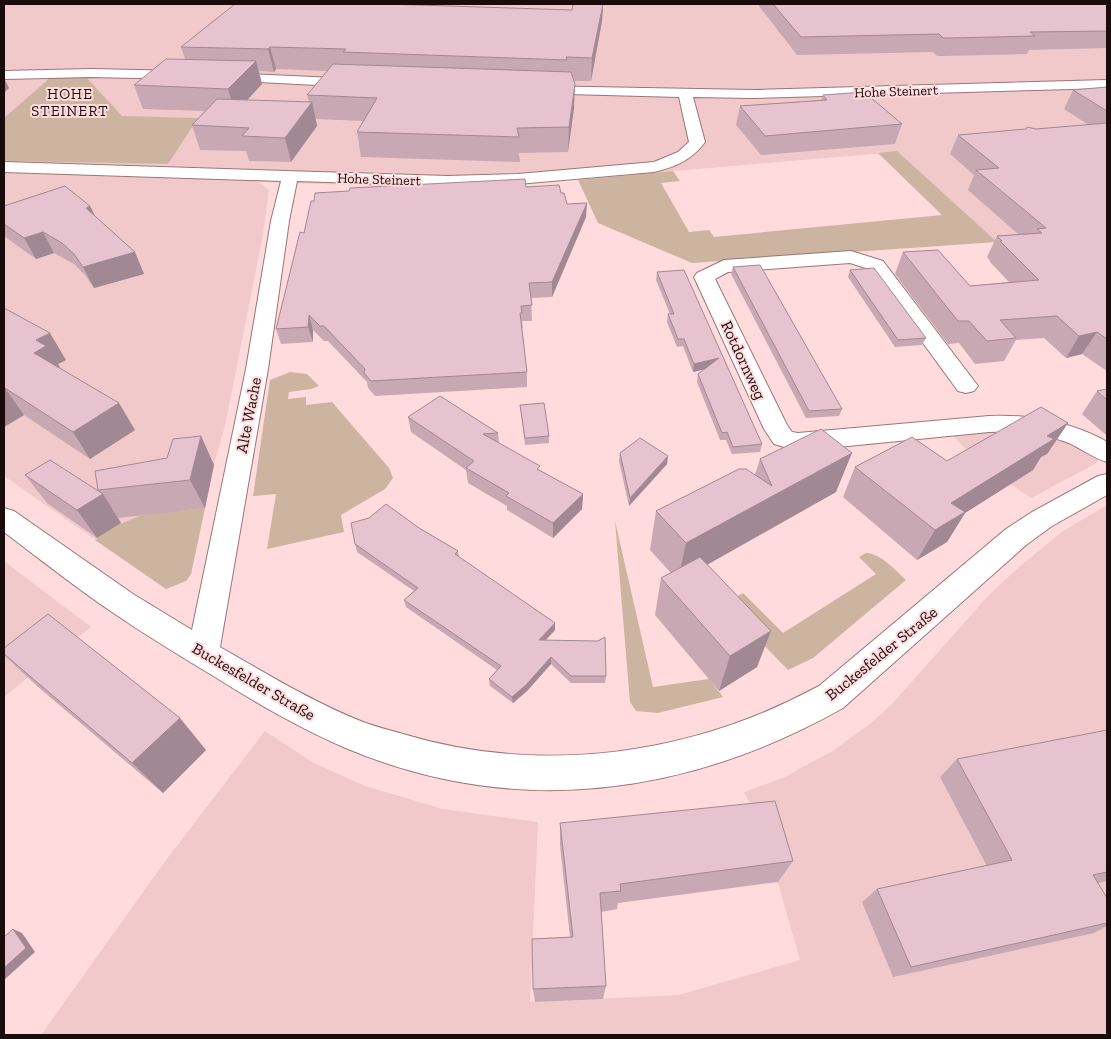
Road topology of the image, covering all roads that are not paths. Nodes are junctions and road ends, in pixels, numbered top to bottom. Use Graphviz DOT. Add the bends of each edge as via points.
graph roads {
  1 [pos="4,75"];
  2 [pos="371,83"];
  3 [pos="1107,84"];
  4 [pos="522,90"];
  5 [pos="685,94"];
  6 [pos="4,167"];
  7 [pos="290,176"];
  8 [pos="966,386"];
  9 [pos="1107,453"];
  10 [pos="1107,484"];
  11 [pos="4,518"];
  12 [pos="203,653"];
  1 -- 2 [label="street" via="205,76"];
  3 -- 5 [label="street, Hohe Steinert"];
  4 -- 5 [label="street, Hohe Steinert"];
  5 -- 7 [label="street, Hohe Steinert" via="697,142 671,162 654,166 490,180"];
  6 -- 7 [label="street, Hohe Steinert"];
  7 -- 12 [label="street, Alte Wache"];
  8 -- 9 [label="street, Rotdornweg" via="871,262 851,257 724,266 704,277 776,429 786,439 798,442 1019,424 1047,426 1075,435"];
  10 -- 12 [label="street, Buckesfelder Straße" via="1016,536 831,697 802,713 739,739 634,768 592,773 520,773 427,758 350,733 281,700"];
  11 -- 12 [label="street, Buckesfelder Straße" via="122,603"];
}
